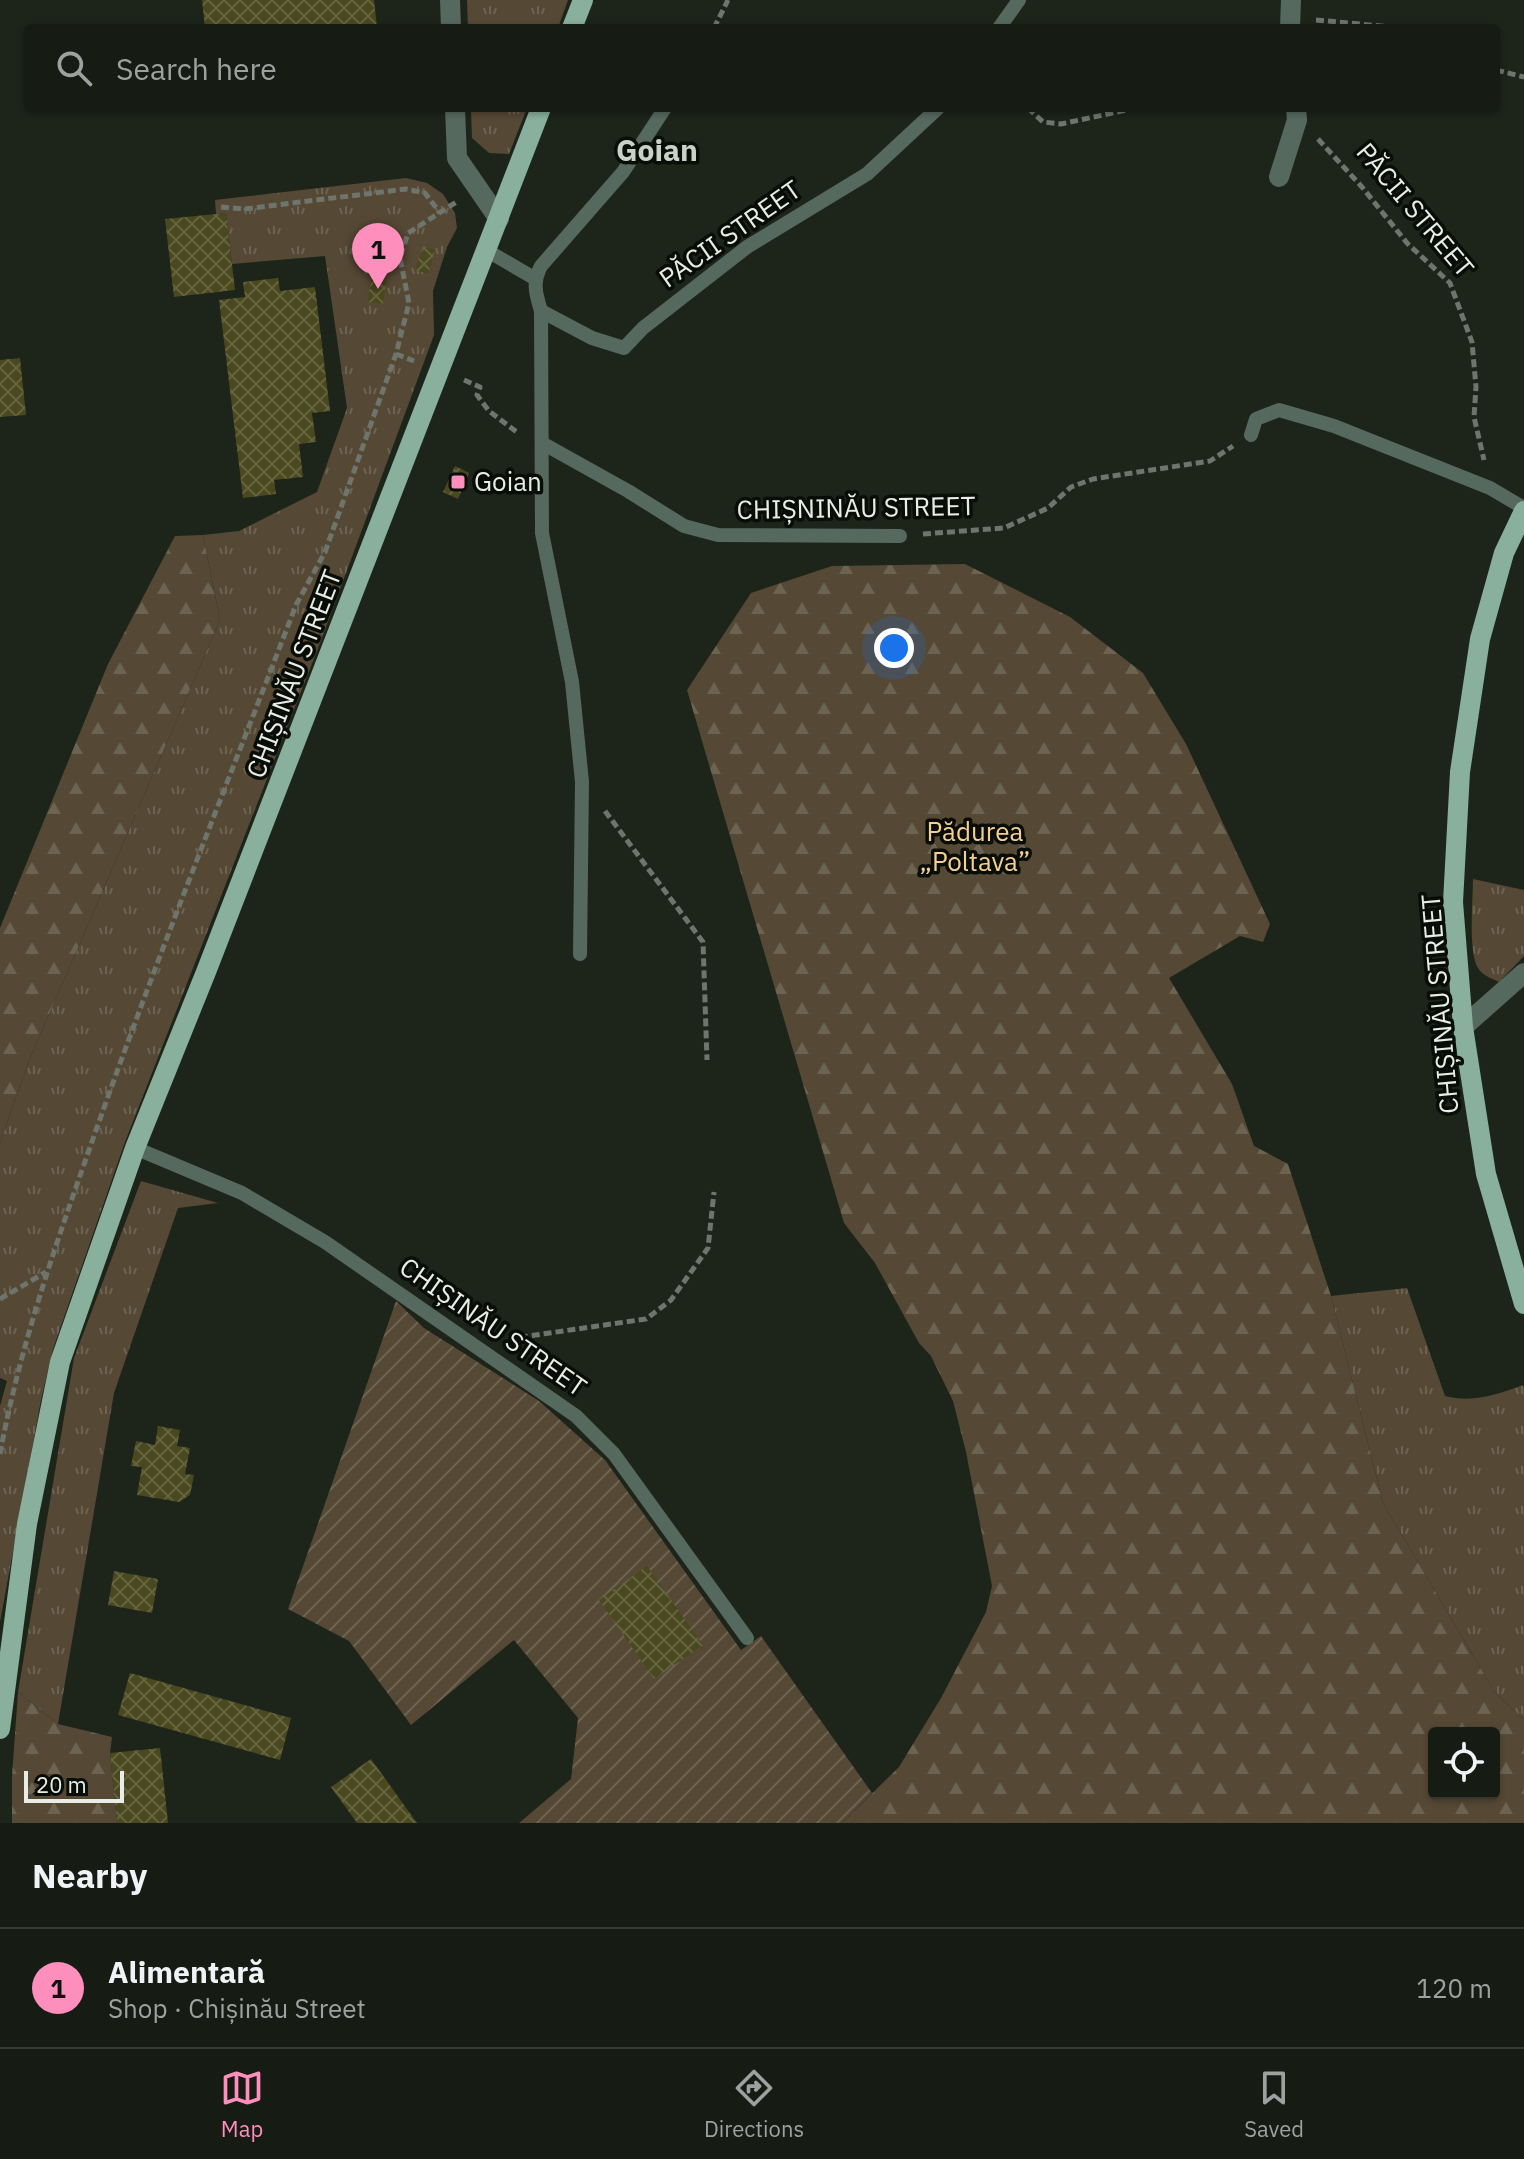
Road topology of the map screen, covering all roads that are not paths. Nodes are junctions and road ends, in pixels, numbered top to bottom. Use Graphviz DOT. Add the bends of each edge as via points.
graph roads {
  1 [pos="450,0"];
  2 [pos="583,0"];
  3 [pos="1019,0"];
  4 [pos="451,24"];
  5 [pos="574,24"];
  6 [pos="1002,24"];
  7 [pos="455,112"];
  8 [pos="539,112"];
  9 [pos="662,112"];
  10 [pos="934,112"];
  11 [pos="1296,114"];
  12 [pos="1279,177"];
  13 [pos="499,219"];
  14 [pos="486,250"];
  15 [pos="534,278"];
  16 [pos="541,311"];
  17 [pos="1251,435"];
  18 [pos="542,443"];
  19 [pos="1524,509"];
  20 [pos="900,536"];
  21 [pos="580,954"];
  22 [pos="1524,973"];
  23 [pos="1463,1027"];
  24 [pos="135,1148"];
  25 [pos="1524,1304"];
  26 [pos="747,1638"];
  27 [pos="0,1729"];
  1 -- 4 [label="street"];
  2 -- 5 [label="main road"];
  3 -- 6 [label="lane"];
  7 -- 13 [label="street" via="457,158"];
  8 -- 13 [label="main road, CHIȘINĂU STREET"];
  9 -- 15 [label="lane" via="623,172"];
  10 -- 16 [label="lane, PĂCII STREET" via="867,174 747,247 624,348"];
  11 -- 12 [label="street"];
  13 -- 14 [label="main road, CHIȘINĂU STREET"];
  14 -- 15 [label="lane"];
  14 -- 24 [label="main road, CHIȘINĂU STREET"];
  15 -- 16 [label="lane"];
  16 -- 18 [label="lane"];
  17 -- 19 [label="lane" via="1256,419 1279,410 1334,426 1490,488"];
  18 -- 20 [label="lane, CHIȘNINĂU STREET" via="684,526 718,535"];
  18 -- 21 [label="lane" via="542,533 572,682 582,782"];
  19 -- 23 [label="main road, CHIȘINĂU STREET" via="1489,601 1460,772 1453,902"];
  22 -- 23 [label="street"];
  23 -- 25 [label="main road, CHIȘINĂU STREET" via="1486,1174"];
  24 -- 26 [label="lane, CHIȘINĂU STREET" via="242,1193 325,1242 576,1416 614,1454"];
  24 -- 27 [label="main road, CHIȘINĂU STREET" via="60,1362 27,1524"];
}
